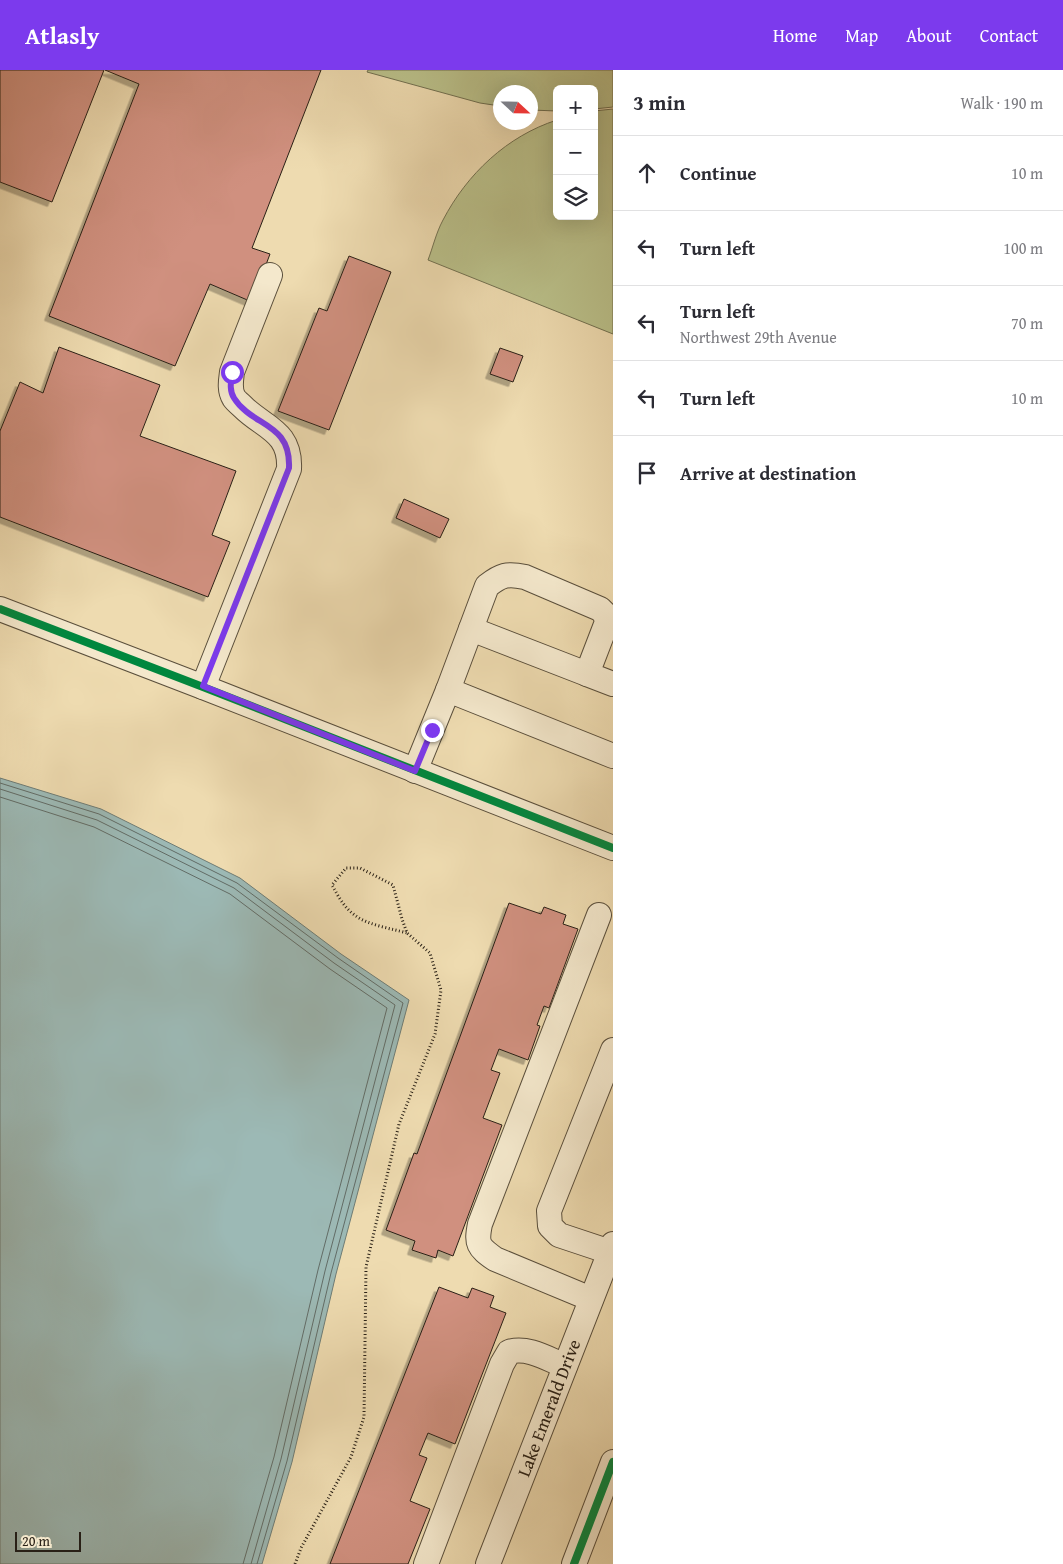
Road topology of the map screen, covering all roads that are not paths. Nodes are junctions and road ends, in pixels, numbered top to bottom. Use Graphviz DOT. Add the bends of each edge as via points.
graph roads {
  1 [pos="270,275"];
  2 [pos="0,609"];
  3 [pos="471,629"];
  4 [pos="587,674"];
  5 [pos="613,684"];
  6 [pos="203,686"];
  7 [pos="448,690"];
  8 [pos="613,756"];
  9 [pos="415,771"];
  10 [pos="613,848"];
  11 [pos="598,915"];
  12 [pos="613,1050"];
  13 [pos="611,1248"];
  14 [pos="591,1299"];
  15 [pos="565,1366"];
  16 [pos="613,1462"];
  17 [pos="426,1564"];
  18 [pos="488,1564"];
  19 [pos="574,1564"];
  1 -- 6 [label="street" via="232,372 230,385 234,398 283,440 290,457 289,468"];
  2 -- 6 [label="street"];
  3 -- 4 [label="street"];
  3 -- 4 [label="street" via="487,586 498,577 511,574 524,577 605,614 607,622"];
  3 -- 7 [label="street"];
  4 -- 5 [label="street"];
  6 -- 9 [label="street"];
  7 -- 8 [label="street"];
  7 -- 9 [label="street"];
  9 -- 10 [label="street"];
  11 -- 14 [label="street" via="480,1224 477,1240 482,1250 494,1259"];
  12 -- 13 [label="street, Lake Emerald Drive" via="549,1211 550,1226 559,1235"];
  13 -- 14 [label="street, Lake Emerald Drive"];
  14 -- 15 [label="street, Lake Emerald Drive"];
  15 -- 17 [label="street" via="518,1349 509,1352"];
  15 -- 18 [label="street, Lake Emerald Drive"];
  16 -- 19 [label="street"];
}
